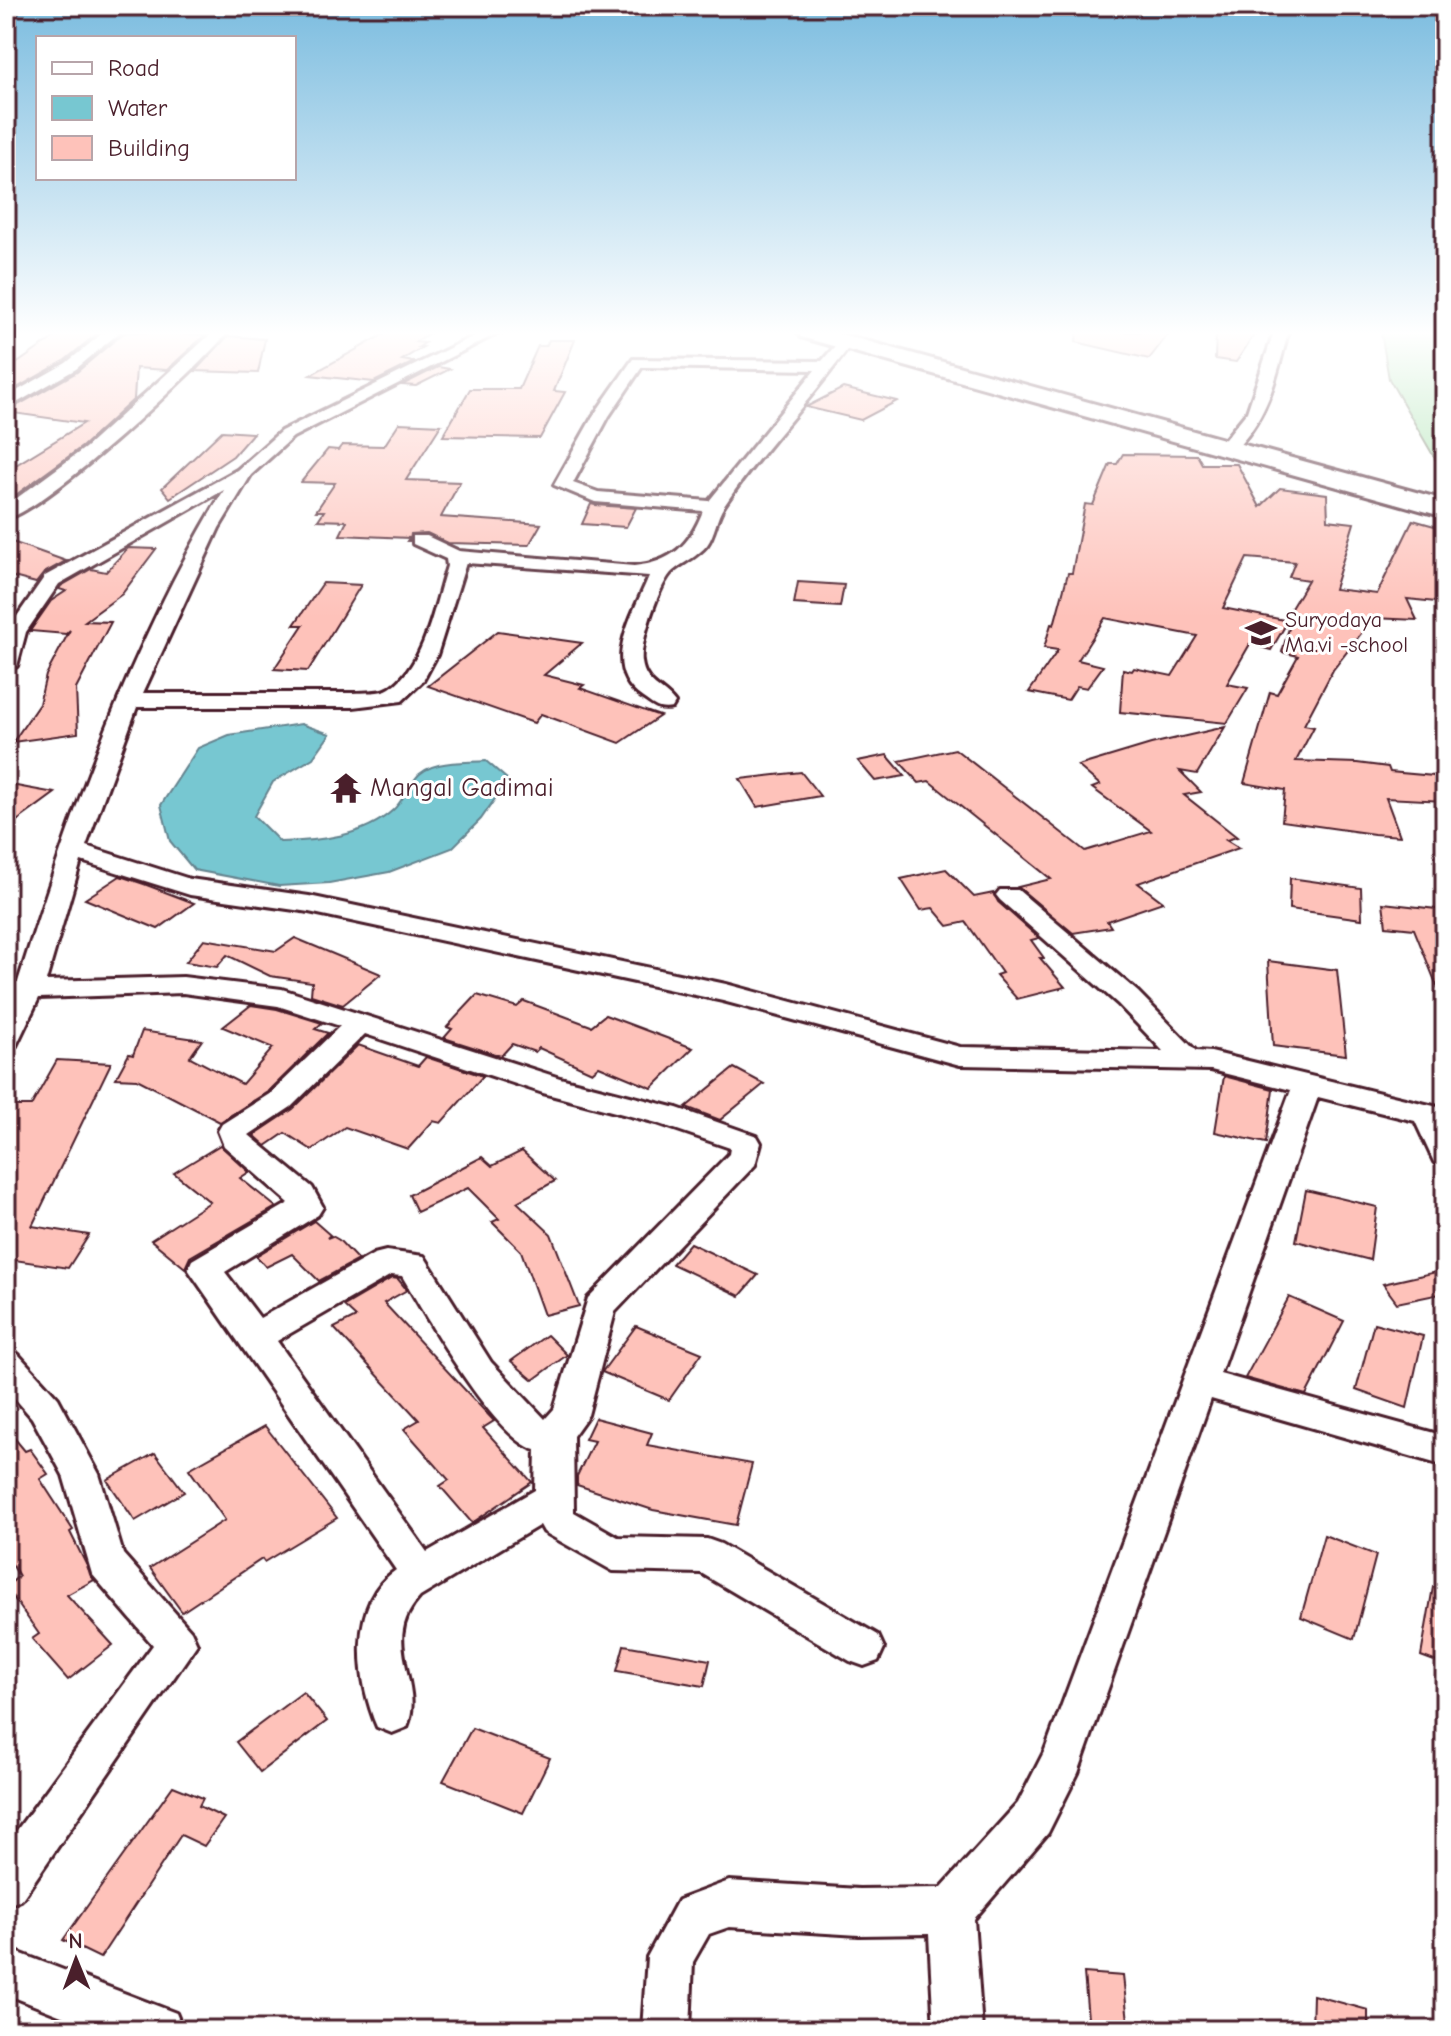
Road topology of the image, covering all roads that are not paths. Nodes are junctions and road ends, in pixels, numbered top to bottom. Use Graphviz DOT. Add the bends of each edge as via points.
graph roads {
  1 [pos="121,427"];
  2 [pos="301,427"];
  3 [pos="595,427"];
  4 [pos="779,427"];
  5 [pos="1172,427"];
  6 [pos="1242,427"];
  7 [pos="1233,444"];
  8 [pos="244,472"];
  9 [pos="1445,494"];
  10 [pos="714,507"];
  11 [pos="1445,509"];
  12 [pos="6,514"];
  13 [pos="420,540"];
  14 [pos="455,556"];
  15 [pos="662,569"];
  16 [pos="31,607"];
  17 [pos="6,612"];
  18 [pos="6,666"];
  19 [pos="129,700"];
  20 [pos="664,703"];
  21 [pos="72,850"];
  22 [pos="1009,895"];
  23 [pos="18,991"];
  24 [pos="360,1023"];
  25 [pos="6,1040"];
  26 [pos="1187,1059"];
  27 [pos="1307,1086"];
  28 [pos="1445,1155"];
  29 [pos="255,1337"];
  30 [pos="6,1364"];
  31 [pos="1200,1382"];
  32 [pos="555,1432"];
  33 [pos="1445,1451"];
  34 [pos="553,1498"];
  35 [pos="422,1576"];
  36 [pos="864,1648"];
  37 [pos="392,1713"];
  38 [pos="6,1883"];
  39 [pos="951,1911"];
  40 [pos="6,1971"];
  41 [pos="159,2030"];
  42 [pos="666,2030"];
  43 [pos="958,2030"];
  1 -- 12 [label="street"];
  2 -- 8 [label="street"];
  3 -- 10 [label="street" via="563,485 595,497"];
  4 -- 10 [label="street"];
  5 -- 7 [label="main road"];
  6 -- 7 [label="street"];
  7 -- 9 [label="main road"];
  7 -- 11 [label="main road"];
  8 -- 16 [label="street" via="174,515 71,566"];
  8 -- 19 [label="street" via="210,528"];
  10 -- 15 [label="street" via="700,541"];
  13 -- 14 [label="street"];
  14 -- 15 [label="street" via="634,572"];
  14 -- 19 [label="street" via="457,566 439,629 415,676 394,696"];
  15 -- 20 [label="street" via="628,666 636,684"];
  16 -- 17 [label="street"];
  16 -- 18 [label="street" via="16,632"];
  19 -- 21 [label="street"];
  21 -- 23 [label="street"];
  21 -- 26 [label="street" via="161,880 309,904 726,993 960,1056"];
  22 -- 26 [label="street" via="1128,998"];
  23 -- 24 [label="street" via="183,985 282,998"];
  23 -- 25 [label="street"];
  24 -- 29 [label="street" via="281,1100 233,1131 235,1139 301,1195 307,1207 204,1269"];
  24 -- 32 [label="street" via="746,1143 744,1157 600,1307 570,1415"];
  26 -- 27 [label="street"];
  27 -- 28 [label="street" via="1427,1114"];
  27 -- 31 [label="street"];
  29 -- 32 [label="street" via="386,1263 412,1265 479,1372 535,1435"];
  29 -- 35 [label="street"];
  30 -- 38 [label="street" via="45,1408 81,1474 106,1562 177,1644"];
  31 -- 33 [label="street"];
  31 -- 39 [label="street" via="1063,1759 1033,1818"];
  32 -- 34 [label="street"];
  34 -- 35 [label="street"];
  34 -- 36 [label="street" via="557,1521 613,1554 707,1556"];
  35 -- 37 [label="street" via="390,1599 380,1623"];
  39 -- 42 [label="street" via="729,1904 694,1916 670,1957"];
  39 -- 43 [label="street"];
  40 -- 41 [label="street"];
}
